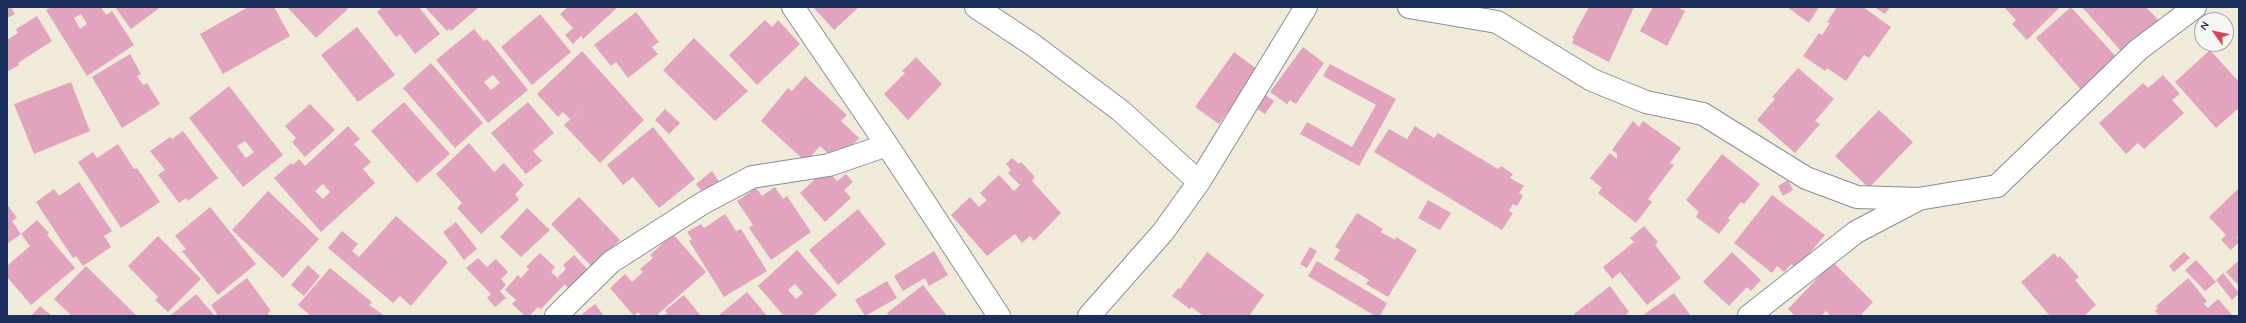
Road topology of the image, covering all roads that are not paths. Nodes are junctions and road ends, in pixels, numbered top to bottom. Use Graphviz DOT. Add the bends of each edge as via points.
graph roads {
  1 [pos="793,7"];
  2 [pos="976,7"];
  3 [pos="1306,7"];
  4 [pos="1409,7"];
  5 [pos="2195,7"];
  6 [pos="887,145"];
  7 [pos="1199,182"];
  8 [pos="1918,199"];
  9 [pos="556,316"];
  10 [pos="999,316"];
  11 [pos="1090,316"];
  12 [pos="1749,316"];
  1 -- 6 [label="street"];
  2 -- 7 [label="street" via="1033,45 1121,111"];
  3 -- 7 [label="street"];
  4 -- 8 [label="street" via="1497,22 1592,80 1646,102 1704,114 1806,178 1857,197"];
  5 -- 8 [label="street" via="2138,50 1997,186"];
  6 -- 9 [label="street" via="829,165 752,177 703,203 611,262"];
  6 -- 10 [label="street"];
  7 -- 11 [label="street" via="1163,232"];
  8 -- 12 [label="street" via="1856,232"];
}
